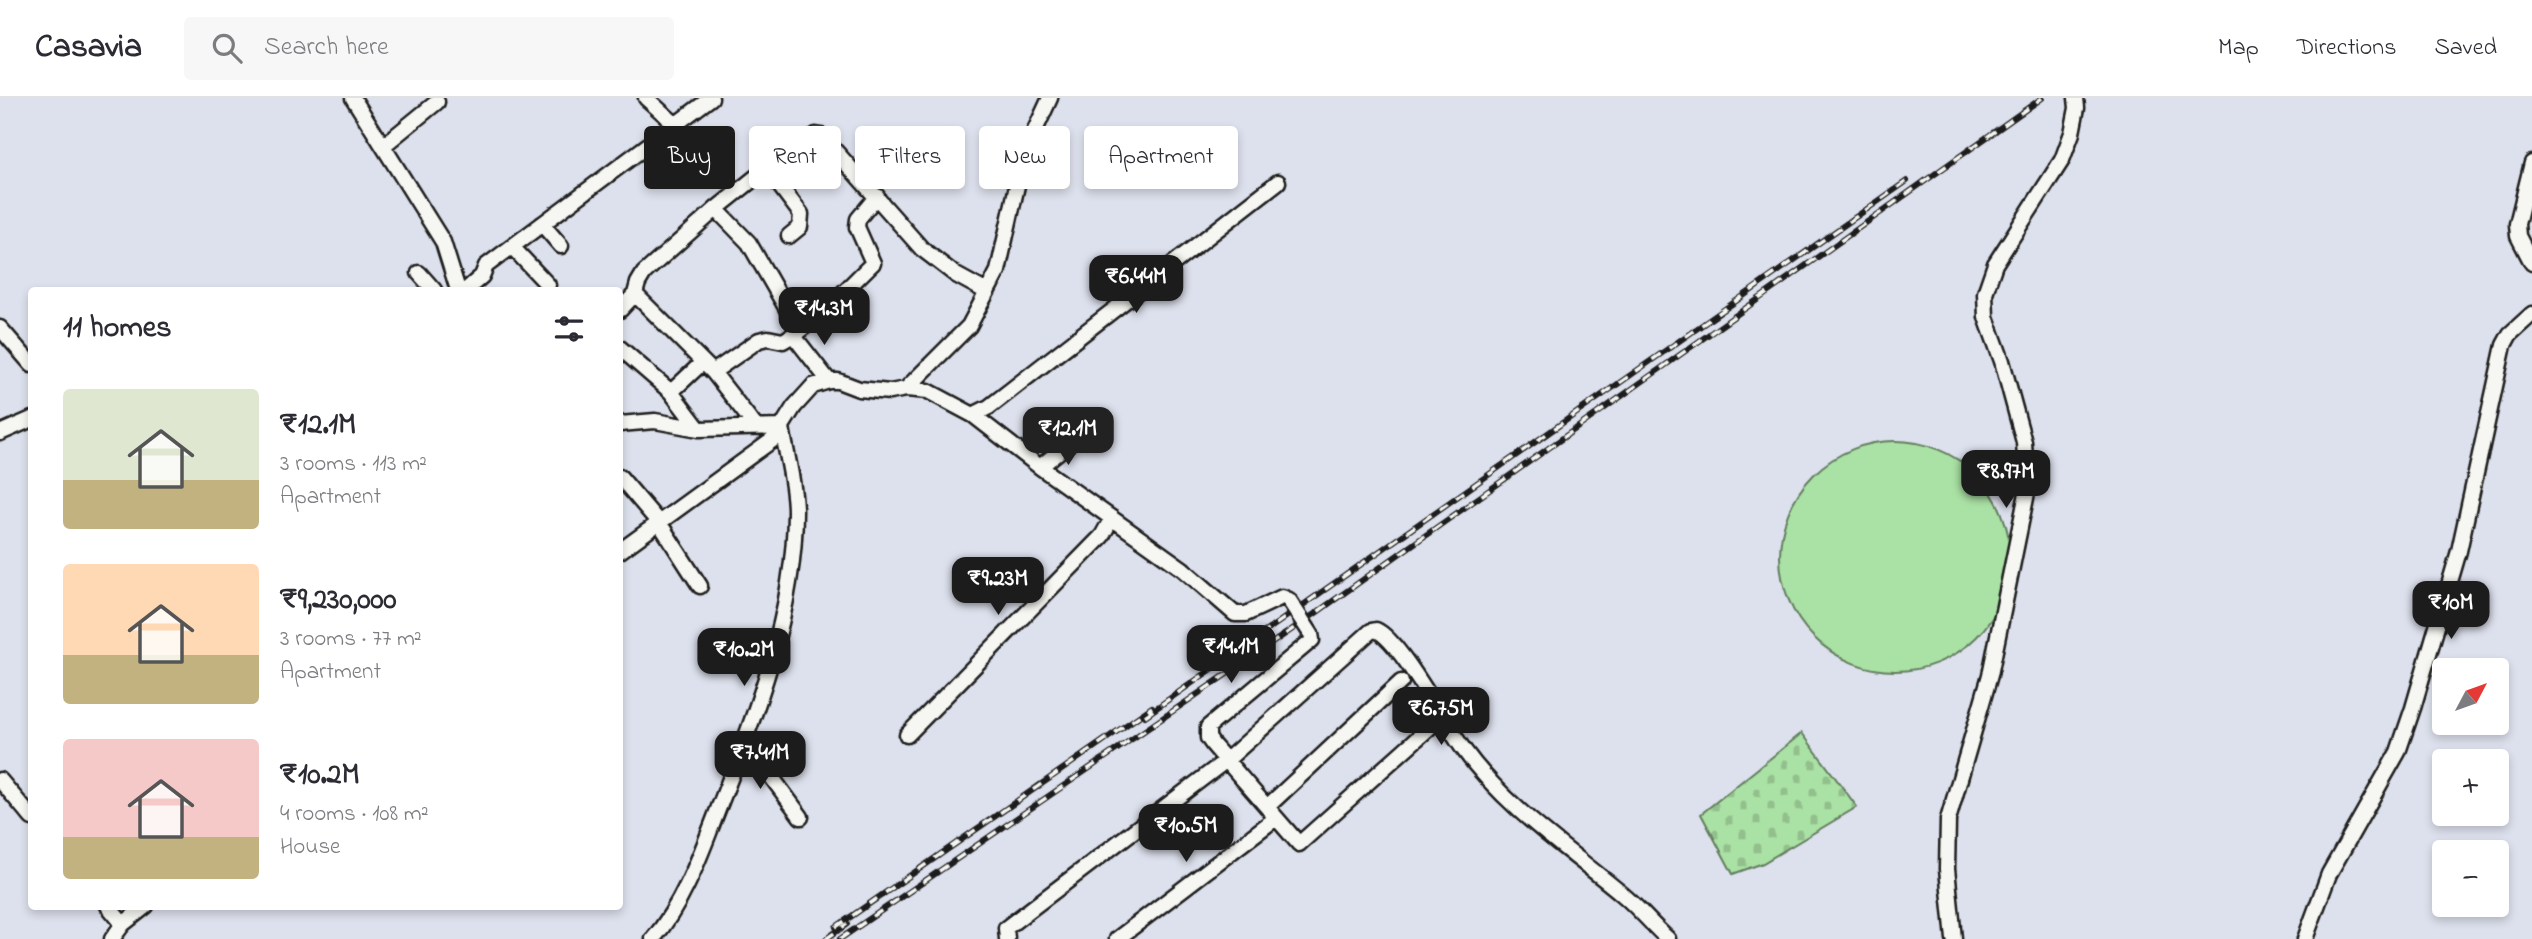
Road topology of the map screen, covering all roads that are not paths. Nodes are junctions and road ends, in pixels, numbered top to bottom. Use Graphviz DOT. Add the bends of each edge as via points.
graph roads {
  1 [pos="353,98"];
  2 [pos="646,98"];
  3 [pos="711,98"];
  4 [pos="1050,98"];
  5 [pos="2076,98"];
  6 [pos="437,102"];
  7 [pos="676,124"];
  8 [pos="383,146"];
  9 [pos="841,157"];
  10 [pos="2532,163"];
  11 [pos="1278,182"];
  12 [pos="749,183"];
  13 [pos="782,189"];
  14 [pos="877,196"];
  15 [pos="716,209"];
  16 [pos="542,224"];
  17 [pos="789,236"];
  18 [pos="514,245"];
  19 [pos="561,246"];
  20 [pos="2532,262"];
  21 [pos="419,273"];
  22 [pos="548,285"];
  23 [pos="432,287"];
  24 [pos="457,287"];
  25 [pos="469,287"];
  26 [pos="987,292"];
  27 [pos="635,294"];
  28 [pos="623,307"];
  29 [pos="2532,314"];
  30 [pos="0,328"];
  31 [pos="796,333"];
  32 [pos="623,351"];
  33 [pos="28,360"];
  34 [pos="708,368"];
  35 [pos="829,381"];
  36 [pos="906,389"];
  37 [pos="671,392"];
  38 [pos="973,415"];
  39 [pos="28,421"];
  40 [pos="623,424"];
  41 [pos="756,427"];
  42 [pos="782,427"];
  43 [pos="699,429"];
  44 [pos="0,433"];
  45 [pos="1074,439"];
  46 [pos="1040,467"];
  47 [pos="623,481"];
  48 [pos="1112,518"];
  49 [pos="660,524"];
  50 [pos="623,549"];
  51 [pos="700,586"];
  52 [pos="1401,682"];
  53 [pos="1429,728"];
  54 [pos="907,735"];
  55 [pos="743,746"];
  56 [pos="1228,760"];
  57 [pos="0,780"];
  58 [pos="28,813"];
  59 [pos="1271,813"];
  60 [pos="801,817"];
  61 [pos="111,910"];
  62 [pos="141,910"];
  63 [pos="123,924"];
  64 [pos="111,939"];
  65 [pos="653,939"];
  66 [pos="1007,939"];
  67 [pos="1116,939"];
  68 [pos="1668,939"];
  69 [pos="1954,939"];
  70 [pos="2305,939"];
  1 -- 8 [label="street"];
  2 -- 7 [label="street"];
  3 -- 7 [label="street"];
  4 -- 26 [label="street" via="1024,154 998,271"];
  5 -- 69 [label="street" via="2072,133 2062,160 1995,264 1984,293 1986,317 2024,442 2027,493 1990,675 1948,820"];
  6 -- 8 [label="street"];
  7 -- 16 [label="street"];
  8 -- 24 [label="street" via="443,242"];
  9 -- 14 [label="street"];
  10 -- 20 [label="street" via="2516,224"];
  11 -- 38 [label="street"];
  12 -- 15 [label="street"];
  13 -- 17 [label="street" via="801,214 800,226"];
  14 -- 26 [label="street" via="922,249"];
  14 -- 31 [label="street" via="857,227 873,263"];
  15 -- 27 [label="street" via="644,274"];
  15 -- 31 [label="street" via="749,243"];
  16 -- 18 [label="street"];
  16 -- 19 [label="street"];
  18 -- 22 [label="street"];
  18 -- 25 [label="street" via="486,266"];
  21 -- 23 [label="street"];
  26 -- 36 [label="street" via="969,326"];
  27 -- 28 [label="street"];
  27 -- 34 [label="street"];
  29 -- 70 [label="street" via="2504,345 2459,551 2398,752 2329,874"];
  30 -- 33 [label="street"];
  31 -- 34 [label="street" via="783,341 760,340"];
  31 -- 35 [label="street"];
  32 -- 37 [label="street"];
  34 -- 37 [label="street"];
  34 -- 41 [label="street"];
  35 -- 36 [label="street" via="859,389"];
  35 -- 42 [label="street" via="813,386"];
  36 -- 38 [label="street" via="928,391"];
  37 -- 43 [label="street"];
  38 -- 46 [label="street"];
  39 -- 44 [label="street"];
  40 -- 43 [label="street" via="655,421"];
  41 -- 42 [label="street"];
  41 -- 43 [label="street"];
  42 -- 49 [label="street" via="774,439"];
  42 -- 55 [label="street" via="795,509 788,590"];
  45 -- 46 [label="street"];
  46 -- 48 [label="street"];
  47 -- 49 [label="street"];
  48 -- 54 [label="street" via="1102,536"];
  48 -- 56 [label="street, bridge" via="1235,614 1246,614 1282,597 1289,600 1311,634 1312,640 1209,727 1209,738"];
  49 -- 50 [label="street"];
  49 -- 51 [label="street"];
  52 -- 59 [label="street"];
  53 -- 59 [label="street" via="1299,844"];
  55 -- 60 [label="street"];
  55 -- 65 [label="street" via="676,909"];
  56 -- 59 [label="street"];
  56 -- 66 [label="street" via="1006,928"];
  56 -- 68 [label="street" via="1371,631 1380,631 1498,792 1640,909"];
  57 -- 58 [label="street"];
  59 -- 67 [label="street"];
  61 -- 63 [label="street"];
  62 -- 63 [label="street"];
  63 -- 64 [label="street"];
}
